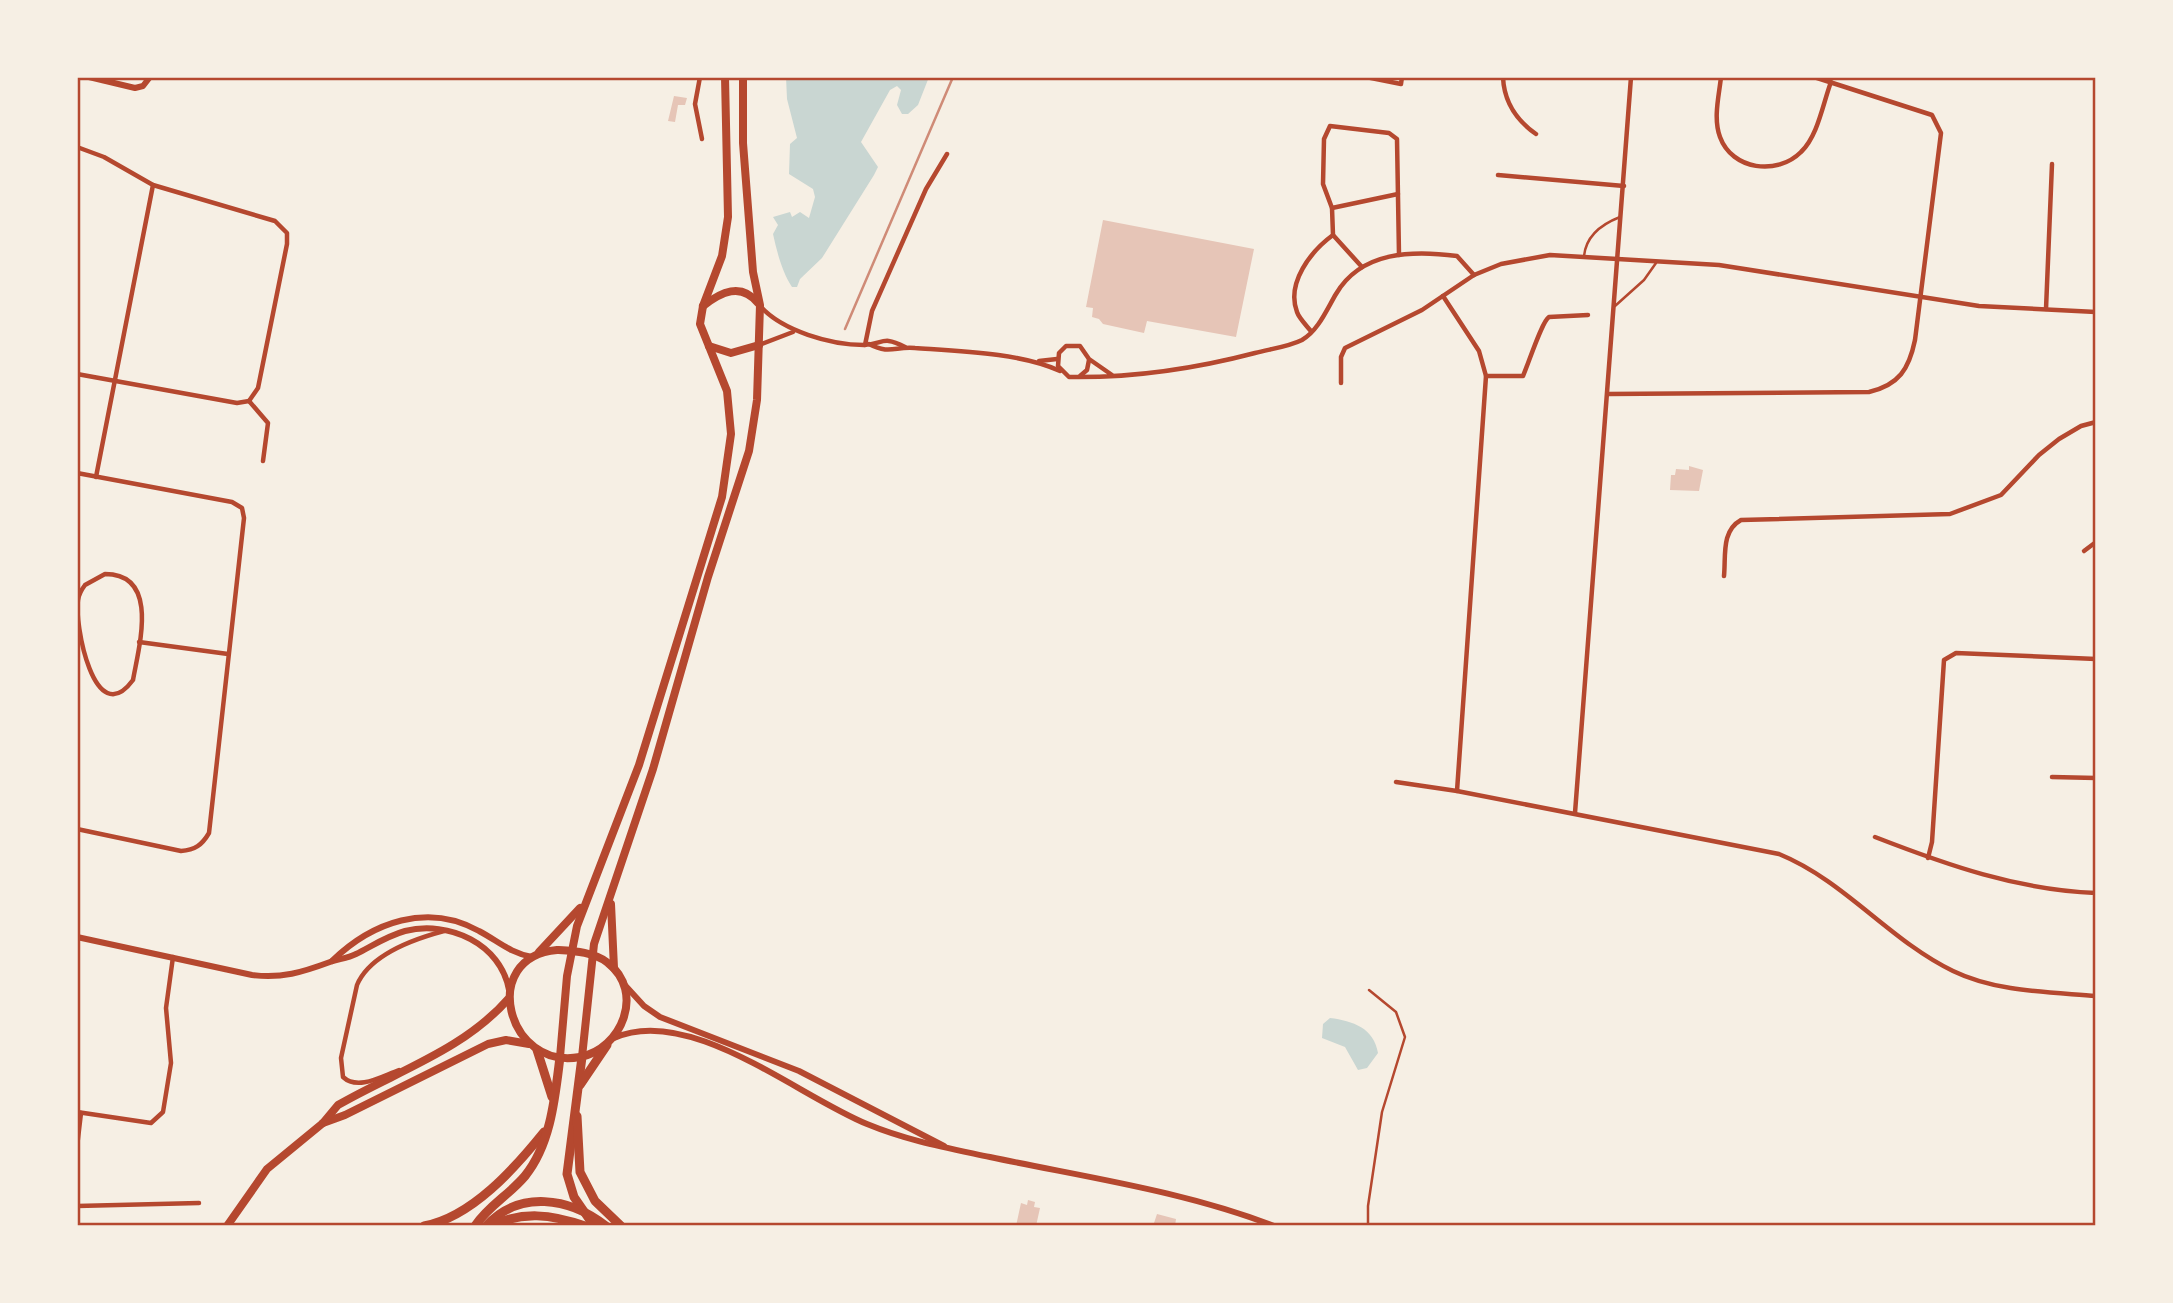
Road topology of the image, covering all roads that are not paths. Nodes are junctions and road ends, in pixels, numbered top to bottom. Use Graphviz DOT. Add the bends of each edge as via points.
graph roads {
  1 [pos="89,77"];
  2 [pos="150,77"];
  3 [pos="700,77"];
  4 [pos="724,77"];
  5 [pos="743,77"];
  6 [pos="1366,77"];
  7 [pos="1402,77"];
  8 [pos="1503,77"];
  9 [pos="1631,77"];
  10 [pos="1721,77"];
  11 [pos="1814,77"];
  12 [pos="1830,82"];
  13 [pos="1536,134"];
  14 [pos="702,139"];
  15 [pos="77,148"];
  16 [pos="947,154"];
  17 [pos="2052,164"];
  18 [pos="1498,175"];
  19 [pos="153,185"];
  20 [pos="1624,186"];
  21 [pos="1398,194"];
  22 [pos="1332,208"];
  23 [pos="1622,216"];
  24 [pos="1333,235"];
  25 [pos="1399,255"];
  26 [pos="1584,256"];
  27 [pos="1618,257"];
  28 [pos="1657,260"];
  29 [pos="1362,267"];
  30 [pos="1474,275"];
  31 [pos="1443,296"];
  32 [pos="1920,299"];
  33 [pos="760,305"];
  34 [pos="703,306"];
  35 [pos="1614,306"];
  36 [pos="2046,309"];
  37 [pos="2096,312"];
  38 [pos="1588,315"];
  39 [pos="1310,330"];
  40 [pos="794,332"];
  41 [pos="759,345"];
  42 [pos="867,345"];
  43 [pos="709,346"];
  44 [pos="905,347"];
  45 [pos="1057,359"];
  46 [pos="1090,359"];
  47 [pos="1035,361"];
  48 [pos="1061,372"];
  49 [pos="77,374"];
  50 [pos="1112,375"];
  51 [pos="1079,376"];
  52 [pos="1486,376"];
  53 [pos="114,381"];
  54 [pos="1341,383"];
  55 [pos="1608,394"];
  56 [pos="249,401"];
  57 [pos="2096,422"];
  58 [pos="263,461"];
  59 [pos="77,473"];
  60 [pos="96,477"];
  61 [pos="2096,542"];
  62 [pos="2084,551"];
  63 [pos="1724,576"];
  64 [pos="139,642"];
  65 [pos="84,643"];
  66 [pos="77,645"];
  67 [pos="228,654"];
  68 [pos="2096,659"];
  69 [pos="2052,777"];
  70 [pos="2096,778"];
  71 [pos="1396,782"];
  72 [pos="1457,791"];
  73 [pos="1575,813"];
  74 [pos="77,829"];
  75 [pos="1875,837"];
  76 [pos="1928,858"];
  77 [pos="2096,893"];
  78 [pos="611,894"];
  79 [pos="587,897"];
  80 [pos="445,931"];
  81 [pos="77,937"];
  82 [pos="571,951"];
  83 [pos="534,955"];
  84 [pos="592,955"];
  85 [pos="173,957"];
  86 [pos="331,962"];
  87 [pos="614,969"];
  88 [pos="623,983"];
  89 [pos="1369,990"];
  90 [pos="509,994"];
  91 [pos="2096,996"];
  92 [pos="611,1041"];
  93 [pos="534,1047"];
  94 [pos="582,1057"];
  95 [pos="560,1058"];
  96 [pos="419,1062"];
  97 [pos="579,1087"];
  98 [pos="553,1105"];
  99 [pos="576,1107"];
  100 [pos="79,1113"];
  101 [pos="323,1123"];
  102 [pos="548,1129"];
  103 [pos="77,1147"];
  104 [pos="949,1149"];
  105 [pos="199,1203"];
  106 [pos="77,1206"];
  107 [pos="583,1211"];
  108 [pos="228,1226"];
  109 [pos="424,1226"];
  110 [pos="474,1226"];
  111 [pos="487,1226"];
  112 [pos="585,1226"];
  113 [pos="594,1226"];
  114 [pos="606,1226"];
  115 [pos="621,1226"];
  116 [pos="1274,1226"];
  117 [pos="1368,1226"];
  1 -- 2 [label="street" via="135,88"];
  3 -- 14 [label="street" via="695,104"];
  4 -- 34 [label="main road" via="728,217 719,268"];
  5 -- 33 [label="main road" via="752,272"];
  6 -- 7 [label="street" via="1401,84"];
  8 -- 13 [label="street" via="1508,103 1521,124"];
  9 -- 20 [label="street"];
  10 -- 12 [label="street" via="1720,137 1738,160 1766,167 1788,162 1802,151"];
  11 -- 12 [label="street"];
  12 -- 32 [label="street" via="1932,116 1941,133"];
  15 -- 19 [label="street" via="112,161"];
  16 -- 42 [label="street" via="926,189 872,311"];
  17 -- 36 [label="street"];
  18 -- 20 [label="street"];
  19 -- 53 [label="street"];
  19 -- 56 [label="street" via="275,221 287,233 258,388"];
  20 -- 23 [label="street"];
  21 -- 22 [label="street"];
  21 -- 22 [label="street" via="1396,139 1389,133 1330,127 1324,139 1323,184"];
  21 -- 25 [label="street"];
  22 -- 24 [label="street"];
  23 -- 26 [label="lane" via="1591,237"];
  23 -- 27 [label="street"];
  24 -- 29 [label="street"];
  24 -- 39 [label="street" via="1316,247 1296,285 1297,313"];
  25 -- 29 [label="street"];
  25 -- 30 [label="street" via="1457,256"];
  26 -- 27 [label="street"];
  26 -- 30 [label="street" via="1530,257"];
  27 -- 28 [label="street"];
  27 -- 35 [label="street"];
  28 -- 32 [label="street" via="1787,274"];
  28 -- 35 [label="lane" via="1644,280"];
  29 -- 39 [label="street"];
  30 -- 31 [label="street"];
  31 -- 52 [label="street" via="1479,351"];
  31 -- 54 [label="street" via="1345,348"];
  32 -- 36 [label="street"];
  32 -- 55 [label="street" via="1910,361 1904,373 1884,389"];
  33 -- 34 [label="main road" via="747,293 733,290"];
  33 -- 40 [label="street"];
  33 -- 41 [label="main road"];
  34 -- 43 [label="main road" via="701,324"];
  35 -- 55 [label="street"];
  36 -- 37 [label="street"];
  38 -- 52 [label="street" via="1544,321 1523,376"];
  39 -- 50 [label="street" via="1304,339 1280,347 1167,373"];
  40 -- 41 [label="street"];
  40 -- 42 [label="street"];
  41 -- 43 [label="main road" via="731,354"];
  41 -- 78 [label="main road" via="749,452"];
  42 -- 44 [label="street" via="887,340"];
  42 -- 44 [label="street" via="894,352"];
  43 -- 79 [label="main road" via="727,391 730,420 729,464 722,497 639,765"];
  44 -- 47 [label="street"];
  45 -- 46 [label="street" via="1062,349 1075,345 1084,348"];
  45 -- 47 [label="street"];
  45 -- 48 [label="street"];
  46 -- 50 [label="street"];
  46 -- 51 [label="street"];
  47 -- 48 [label="street"];
  48 -- 51 [label="street"];
  49 -- 53 [label="street"];
  50 -- 51 [label="street"];
  52 -- 72 [label="street"];
  53 -- 56 [label="street" via="237,403"];
  53 -- 60 [label="street"];
  55 -- 73 [label="street"];
  56 -- 58 [label="street" via="268,423"];
  57 -- 63 [label="street" via="2059,439 2001,495 1950,514 1741,520 1727,534"];
  59 -- 60 [label="street"];
  60 -- 67 [label="street" via="232,502 242,508"];
  61 -- 62 [label="street"];
  64 -- 65 [label="street" via="133,680 125,689 112,692 102,691 92,679"];
  64 -- 65 [label="street" via="139,592 125,577 105,574 89,580 78,600"];
  64 -- 67 [label="street"];
  65 -- 66 [label="street"];
  67 -- 74 [label="street" via="209,833 201,845 181,851"];
  68 -- 76 [label="street" via="1956,653 1944,660"];
  69 -- 70 [label="street"];
  71 -- 72 [label="street"];
  72 -- 73 [label="street"];
  73 -- 91 [label="street" via="1779,854 1820,874 1919,951 1953,971 2003,986"];
  75 -- 76 [label="street"];
  76 -- 77 [label="street" via="2036,888"];
  78 -- 84 [label="main road"];
  78 -- 87 [label="main road"];
  79 -- 82 [label="main road"];
  79 -- 83 [label="main road" via="567,926"];
  80 -- 86 [label="street" via="405,931"];
  80 -- 90 [label="street" via="496,957 506,972"];
  80 -- 96 [label="street" via="411,942 366,970 357,985 341,1058 343,1077 352,1083 367,1082"];
  81 -- 85 [label="street"];
  82 -- 83 [label="main road"];
  82 -- 84 [label="main road"];
  82 -- 95 [label="main road"];
  83 -- 86 [label="street" via="512,953 464,924 422,917 396,920 372,930"];
  83 -- 90 [label="main road" via="518,971"];
  84 -- 87 [label="main road"];
  84 -- 94 [label="main road"];
  85 -- 86 [label="street" via="265,977 294,975"];
  85 -- 100 [label="street" via="166,1008 171,1063 163,1112 152,1122"];
  87 -- 88 [label="main road"];
  88 -- 92 [label="main road" via="627,1009"];
  88 -- 104 [label="street" via="660,1017 799,1072"];
  89 -- 117 [label="lane" via="1396,1012 1405,1037 1382,1112"];
  90 -- 93 [label="main road" via="515,1024"];
  90 -- 96 [label="main road" via="479,1029"];
  92 -- 94 [label="main road"];
  92 -- 97 [label="highway"];
  92 -- 104 [label="street" via="644,1028 681,1033 776,1075 864,1123"];
  93 -- 95 [label="main road"];
  93 -- 98 [label="highway"];
  93 -- 101 [label="main road" via="506,1040 488,1044"];
  94 -- 95 [label="main road"];
  94 -- 97 [label="highway"];
  95 -- 98 [label="highway"];
  96 -- 101 [label="main road" via="338,1105"];
  97 -- 99 [label="highway"];
  98 -- 102 [label="highway"];
  99 -- 107 [label="highway" via="567,1174"];
  99 -- 115 [label="highway" via="580,1172 595,1201"];
  100 -- 103 [label="street"];
  101 -- 108 [label="main road" via="267,1169"];
  102 -- 109 [label="highway" via="469,1205"];
  102 -- 110 [label="highway" via="526,1174"];
  104 -- 116 [label="street" via="1207,1205"];
  105 -- 106 [label="street"];
  107 -- 111 [label="highway" via="519,1202"];
  107 -- 113 [label="highway"];
  107 -- 114 [label="highway"];
  111 -- 112 [label="highway" via="533,1215"];
}
